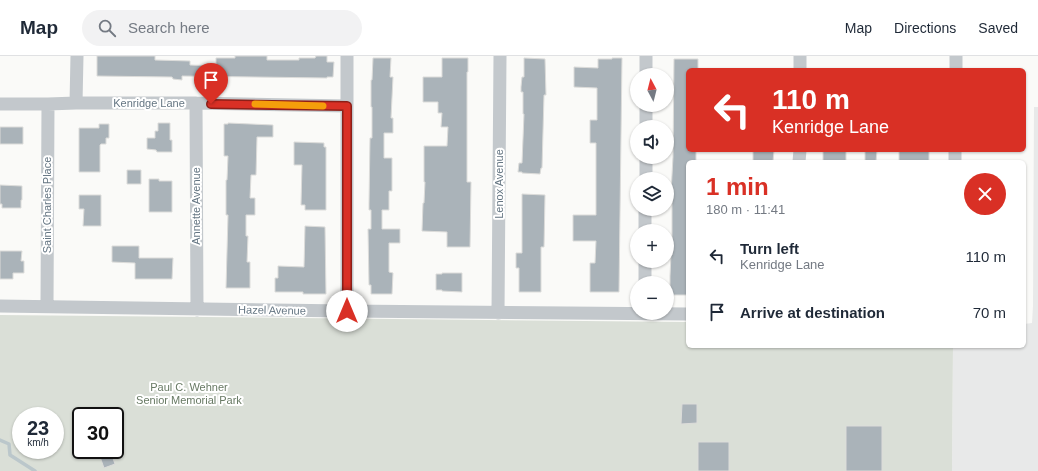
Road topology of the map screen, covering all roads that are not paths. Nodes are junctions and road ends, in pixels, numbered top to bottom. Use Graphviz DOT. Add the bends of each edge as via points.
graph roads {
  1 [pos="77,56"];
  2 [pos="347,56"];
  3 [pos="500,56"];
  4 [pos="646,56"];
  5 [pos="800,56"];
  6 [pos="956,56"];
  7 [pos="646,68"];
  8 [pos="800,68"];
  9 [pos="956,68"];
  10 [pos="76,103"];
  11 [pos="196,103"];
  12 [pos="0,104"];
  13 [pos="48,104"];
  14 [pos="347,106"];
  15 [pos="0,306"];
  16 [pos="47,306"];
  17 [pos="197,310"];
  18 [pos="347,311"];
  19 [pos="498,313"];
  20 [pos="630,313"];
  21 [pos="674,314"];
  22 [pos="686,314"];
  1 -- 10 [label="street"];
  2 -- 14 [label="street"];
  3 -- 19 [label="street, Lenox Avenue"];
  4 -- 7 [label="street"];
  5 -- 8 [label="street"];
  6 -- 9 [label="street"];
  10 -- 11 [label="street, Kenridge Lane"];
  10 -- 13 [label="street, Kenridge Lane"];
  11 -- 14 [label="street, Kenridge Lane"];
  11 -- 17 [label="street, Annette Avenue"];
  12 -- 13 [label="street, Kenridge Lane"];
  13 -- 16 [label="street, Saint Charles Place"];
  14 -- 18 [label="street"];
  15 -- 16 [label="street, Hazel Avenue"];
  16 -- 17 [label="street, Hazel Avenue"];
  17 -- 18 [label="street, Hazel Avenue"];
  18 -- 19 [label="street, Hazel Avenue"];
  19 -- 20 [label="street, Hazel Avenue"];
  21 -- 22 [label="street, Hazel Avenue"];
}
